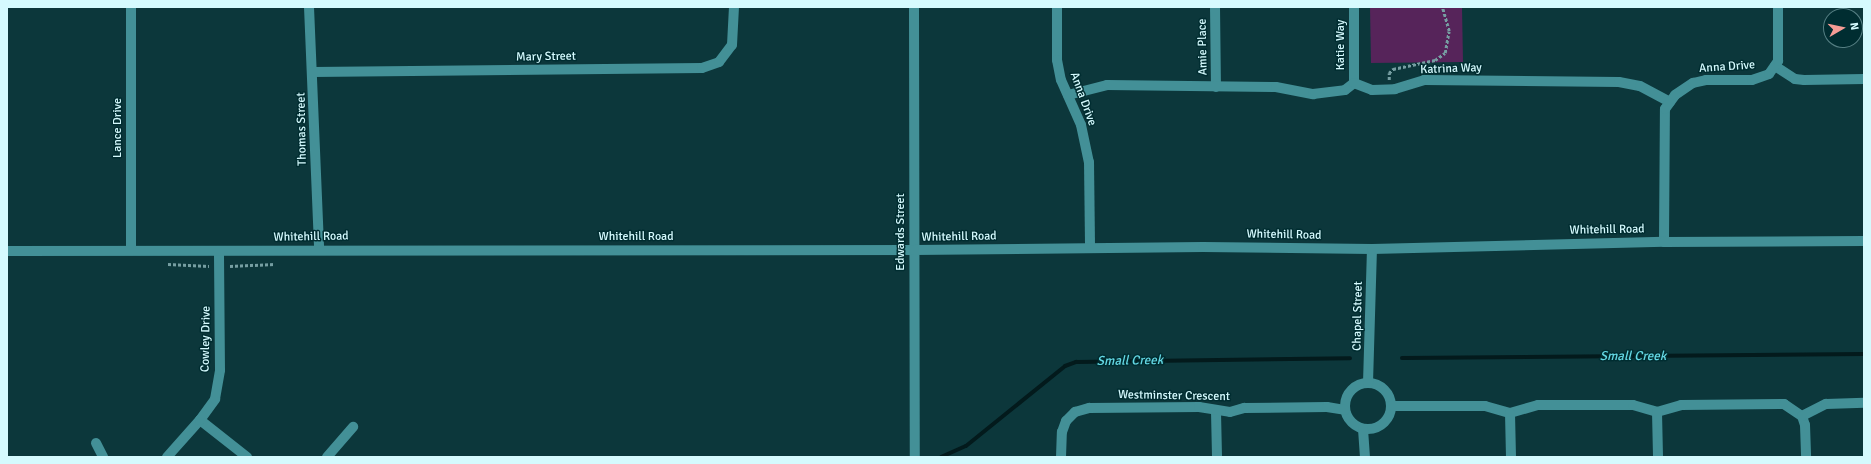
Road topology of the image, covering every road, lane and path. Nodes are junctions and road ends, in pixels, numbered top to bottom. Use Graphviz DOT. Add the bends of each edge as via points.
graph roads {
  1 [pos="131,7"];
  2 [pos="309,7"];
  3 [pos="734,7"];
  4 [pos="914,7"];
  5 [pos="1057,7"];
  6 [pos="1215,7"];
  7 [pos="1354,7"];
  8 [pos="1442,7"];
  9 [pos="1778,7"];
  10 [pos="1775,66"];
  11 [pos="313,72"];
  12 [pos="1864,79"];
  13 [pos="1354,83"];
  14 [pos="1216,87"];
  15 [pos="1390,89"];
  16 [pos="1068,95"];
  17 [pos="1670,102"];
  18 [pos="1864,241"];
  19 [pos="1664,242"];
  20 [pos="1090,247"];
  21 [pos="1372,249"];
  22 [pos="131,250"];
  23 [pos="319,250"];
  24 [pos="914,250"];
  25 [pos="7,251"];
  26 [pos="219,251"];
  27 [pos="1368,383"];
  28 [pos="1864,402"];
  29 [pos="1391,406"];
  30 [pos="1345,410"];
  31 [pos="1216,412"];
  32 [pos="1657,412"];
  33 [pos="1510,413"];
  34 [pos="1802,416"];
  35 [pos="200,420"];
  36 [pos="353,427"];
  37 [pos="1363,429"];
  38 [pos="96,442"];
  39 [pos="103,457"];
  40 [pos="168,457"];
  41 [pos="247,457"];
  42 [pos="327,457"];
  43 [pos="915,457"];
  44 [pos="1061,457"];
  45 [pos="1217,457"];
  46 [pos="1365,457"];
  47 [pos="1511,457"];
  48 [pos="1658,457"];
  49 [pos="1806,457"];
  1 -- 22 [label="street, Lance Drive"];
  2 -- 11 [label="street, Thomas Street"];
  3 -- 11 [label="street, Mary Street" via="732,46 719,62 702,68"];
  4 -- 24 [label="street, Edwards Street"];
  5 -- 16 [label="street, Anna Drive" via="1057,60 1061,80"];
  6 -- 14 [label="street, Amie Place"];
  7 -- 13 [label="street, Katie Way"];
  8 -- 15 [label="path" via="1449,31 1445,53 1435,60 1393,69 1389,72"];
  9 -- 10 [label="street" via="1779,52"];
  10 -- 12 [label="street" via="1795,79"];
  10 -- 17 [label="street, Anna Drive" via="1768,74 1752,80 1706,80 1693,83 1682,89"];
  11 -- 23 [label="street, Thomas Street"];
  13 -- 14 [label="street" via="1345,90 1313,94 1276,87"];
  13 -- 15 [label="street, Katrina Way" via="1372,90"];
  14 -- 16 [label="street" via="1107,85"];
  15 -- 17 [label="street, Katrina Way" via="1424,80 1619,82 1640,86"];
  16 -- 20 [label="street, Anna Drive" via="1081,125 1089,162"];
  17 -- 19 [label="street, Anna Drive" via="1664,117"];
  18 -- 19 [label="street, Whitehill Road"];
  19 -- 21 [label="street, Whitehill Road"];
  20 -- 21 [label="street, Whitehill Road"];
  20 -- 24 [label="street, Whitehill Road"];
  21 -- 27 [label="street, Chapel Street"];
  22 -- 25 [label="street, Whitehill Road"];
  22 -- 26 [label="street, Whitehill Road"];
  23 -- 24 [label="street, Whitehill Road"];
  23 -- 26 [label="street, Whitehill Road"];
  24 -- 43 [label="street, Edwards Street"];
  26 -- 35 [label="street, Cowley Drive" via="220,370 215,399"];
  27 -- 29 [label="street" via="1386,391"];
  27 -- 30 [label="street" via="1360,384 1348,394"];
  28 -- 34 [label="street" via="1826,404"];
  29 -- 33 [label="street" via="1485,406"];
  29 -- 37 [label="street" via="1388,418 1383,424 1376,428"];
  30 -- 31 [label="street, Westminster Crescent" via="1327,407 1244,408"];
  30 -- 37 [label="street" via="1351,422"];
  31 -- 44 [label="street, Westminster Crescent" via="1180,407 1089,408 1075,412 1066,421 1062,432"];
  31 -- 45 [label="street"];
  32 -- 33 [label="street" via="1633,405 1538,405"];
  32 -- 34 [label="street" via="1687,404 1784,404"];
  32 -- 48 [label="street"];
  33 -- 47 [label="street"];
  34 -- 49 [label="street" via="1805,425"];
  35 -- 40 [label="street, Cowley Drive"];
  35 -- 41 [label="street"];
  36 -- 42 [label="street"];
  37 -- 46 [label="street"];
  38 -- 39 [label="street"];
}
